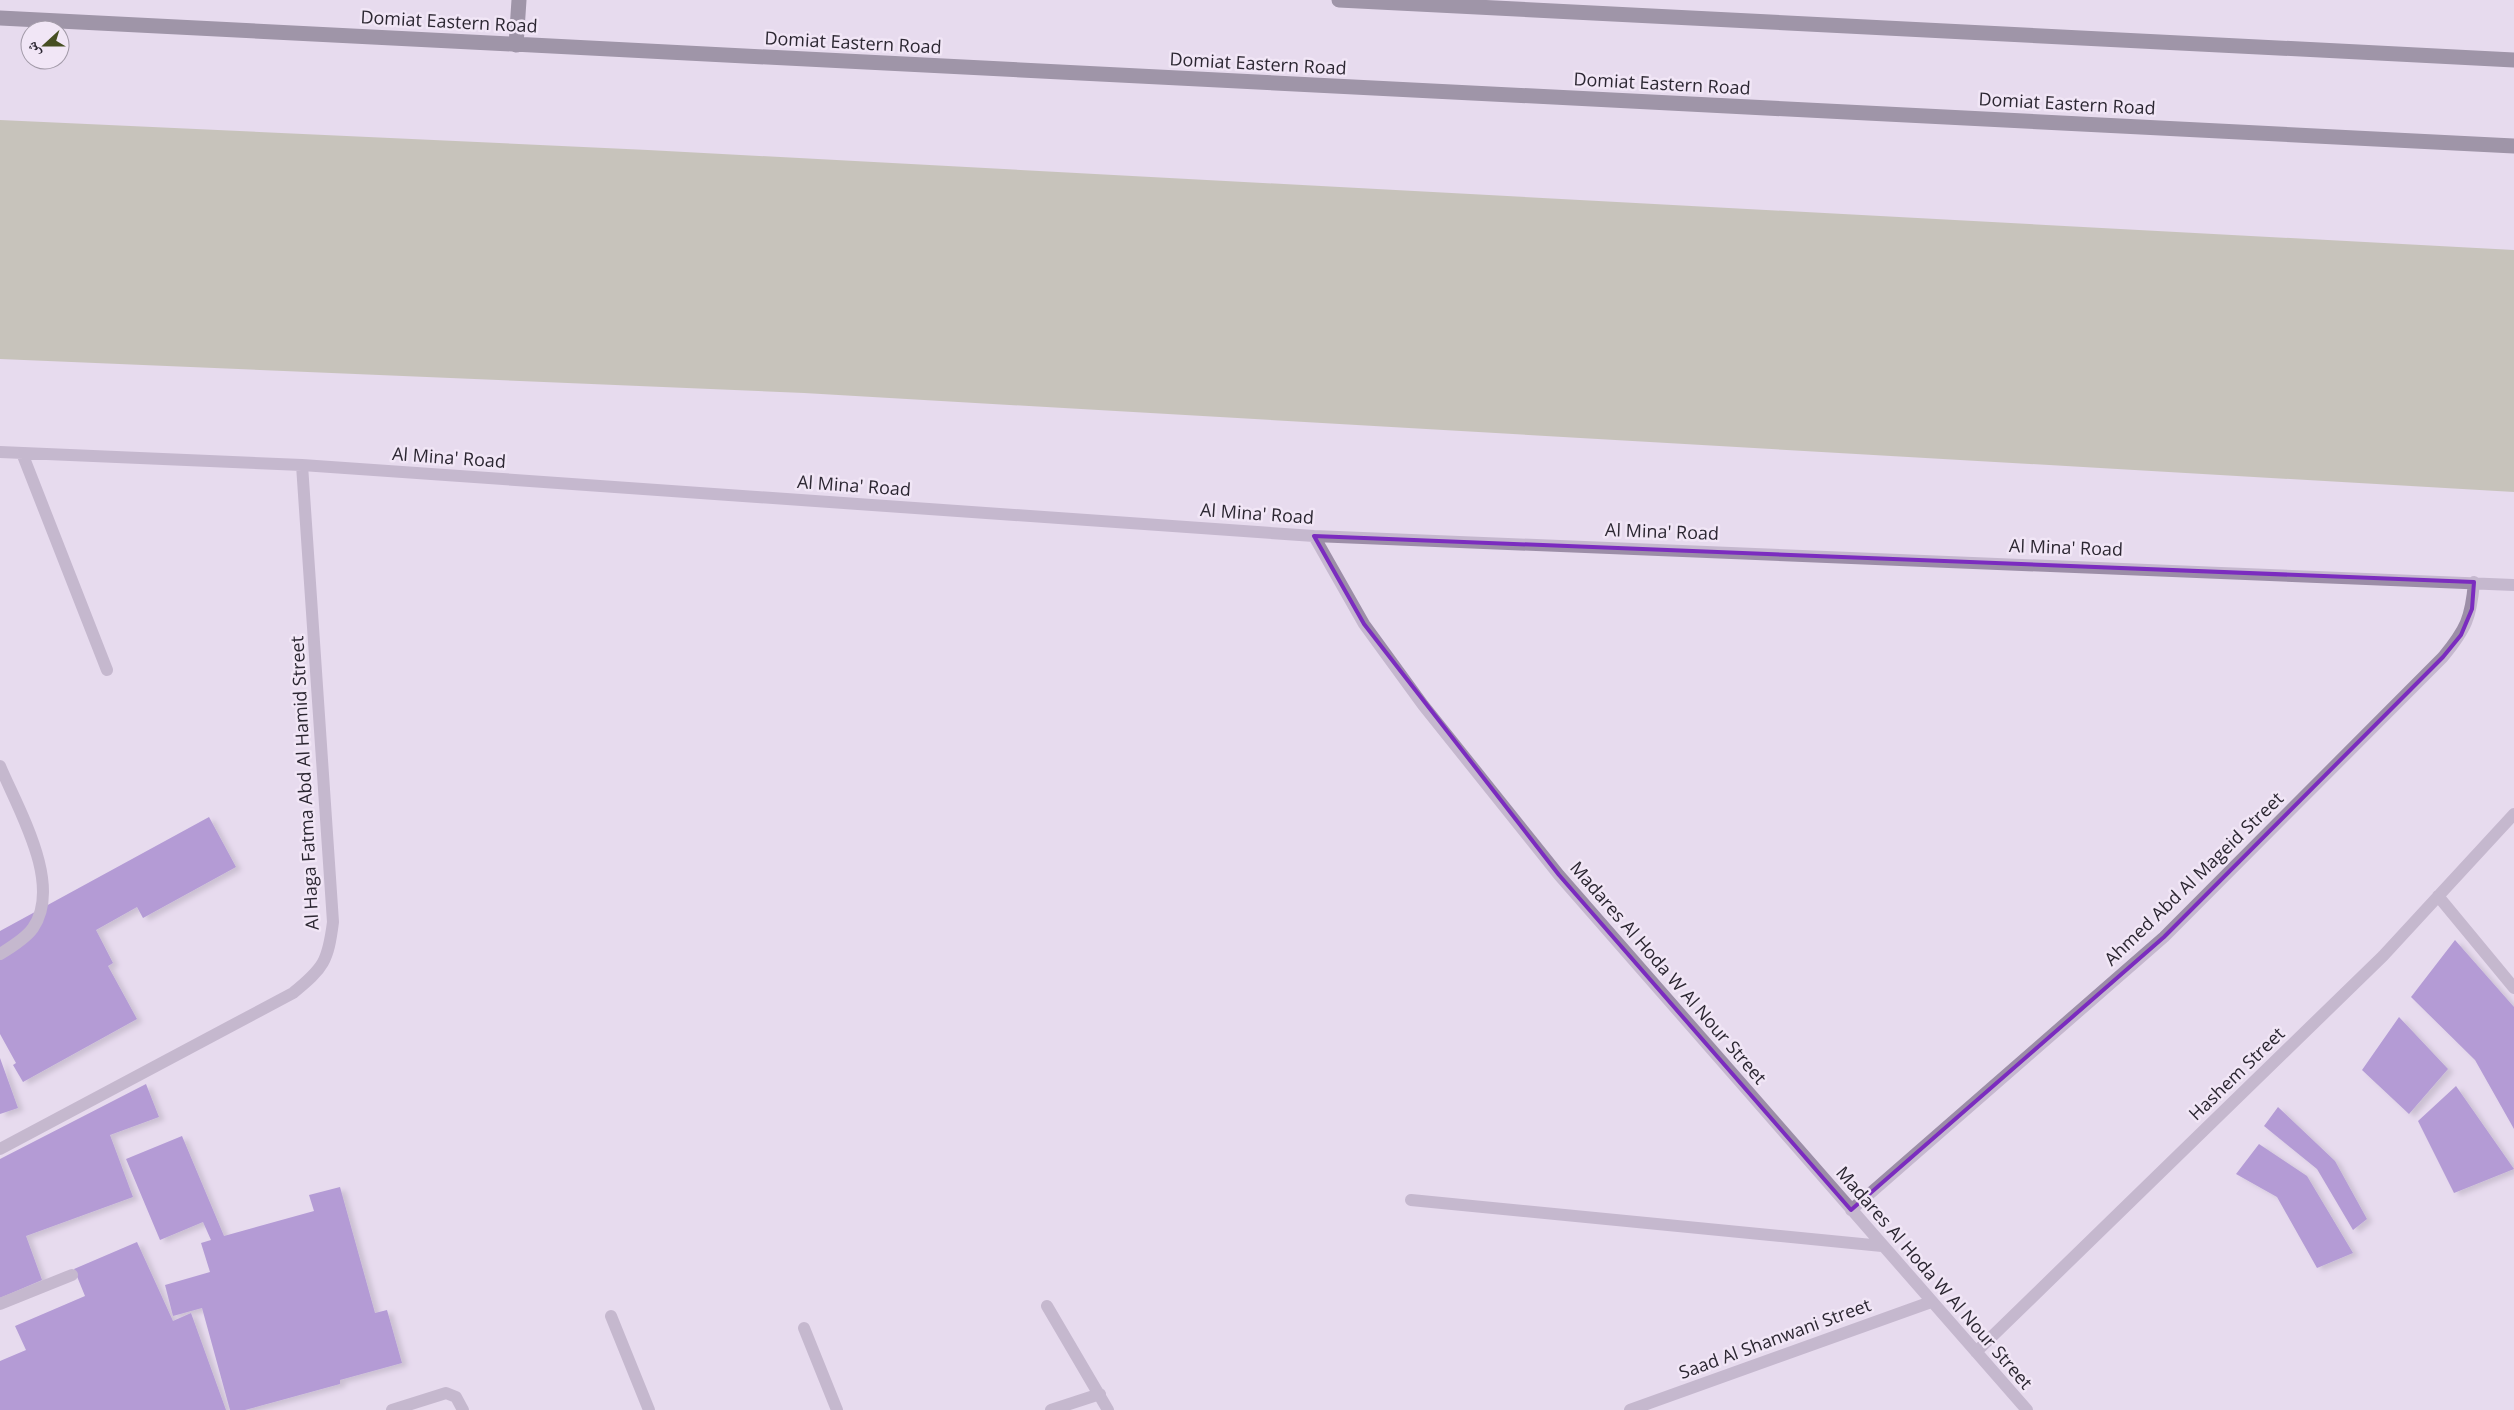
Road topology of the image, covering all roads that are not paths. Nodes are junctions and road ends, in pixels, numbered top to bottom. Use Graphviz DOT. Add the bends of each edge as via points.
graph roads {
  1 [pos="519,0"];
  2 [pos="1339,0"];
  3 [pos="0,18"];
  4 [pos="516,45"];
  5 [pos="2514,60"];
  6 [pos="2514,146"];
  7 [pos="0,452"];
  8 [pos="22,453"];
  9 [pos="302,465"];
  10 [pos="1314,536"];
  11 [pos="2474,582"];
  12 [pos="2514,585"];
  13 [pos="108,670"];
  14 [pos="0,766"];
  15 [pos="2514,814"];
  16 [pos="2438,896"];
  17 [pos="0,954"];
  18 [pos="2514,988"];
  19 [pos="0,1149"];
  20 [pos="1411,1200"];
  21 [pos="1851,1210"];
  22 [pos="1882,1246"];
  23 [pos="72,1276"];
  24 [pos="1931,1302"];
  25 [pos="0,1304"];
  26 [pos="1047,1306"];
  27 [pos="611,1316"];
  28 [pos="804,1328"];
  29 [pos="1976,1352"];
  30 [pos="1100,1394"];
  31 [pos="392,1410"];
  32 [pos="463,1410"];
  33 [pos="649,1410"];
  34 [pos="837,1410"];
  35 [pos="1051,1410"];
  36 [pos="1108,1410"];
  37 [pos="1630,1410"];
  38 [pos="2026,1410"];
  1 -- 4 [label="highway"];
  2 -- 5 [label="highway"];
  3 -- 4 [label="highway, Domiat Eastern Road"];
  4 -- 6 [label="highway, Domiat Eastern Road"];
  7 -- 8 [label="street, Al Mina' Road"];
  8 -- 9 [label="street, Al Mina' Road"];
  8 -- 13 [label="street"];
  9 -- 10 [label="street, Al Mina' Road"];
  9 -- 19 [label="street, Al Haga Fatma Abd Al Hamid Street" via="333,922 329,951 316,975 294,993"];
  10 -- 11 [label="street, Al Mina' Road"];
  10 -- 21 [label="street, Madares Al Hoda W Al Nour Street" via="1364,624 1559,876"];
  11 -- 12 [label="street, Al Mina' Road"];
  11 -- 21 [label="street, Ahmed Abd Al Mageid Street" via="2472,609 2461,635 2429,671 2164,937"];
  14 -- 17 [label="street" via="41,866 44,898 33,928"];
  15 -- 16 [label="street, Hashem Street"];
  16 -- 18 [label="street"];
  16 -- 29 [label="street, Hashem Street" via="2384,956"];
  20 -- 22 [label="street"];
  21 -- 22 [label="street, Madares Al Hoda W Al Nour Street"];
  22 -- 24 [label="street, Madares Al Hoda W Al Nour Street"];
  23 -- 25 [label="street"];
  24 -- 29 [label="street, Madares Al Hoda W Al Nour Street"];
  24 -- 37 [label="street, Saad Al Shanwani Street"];
  26 -- 30 [label="street"];
  27 -- 33 [label="street"];
  28 -- 34 [label="street"];
  29 -- 38 [label="street, Madares Al Hoda W Al Nour Street"];
  30 -- 35 [label="street"];
  30 -- 36 [label="street"];
  31 -- 32 [label="street" via="446,1392 456,1397"];
}
